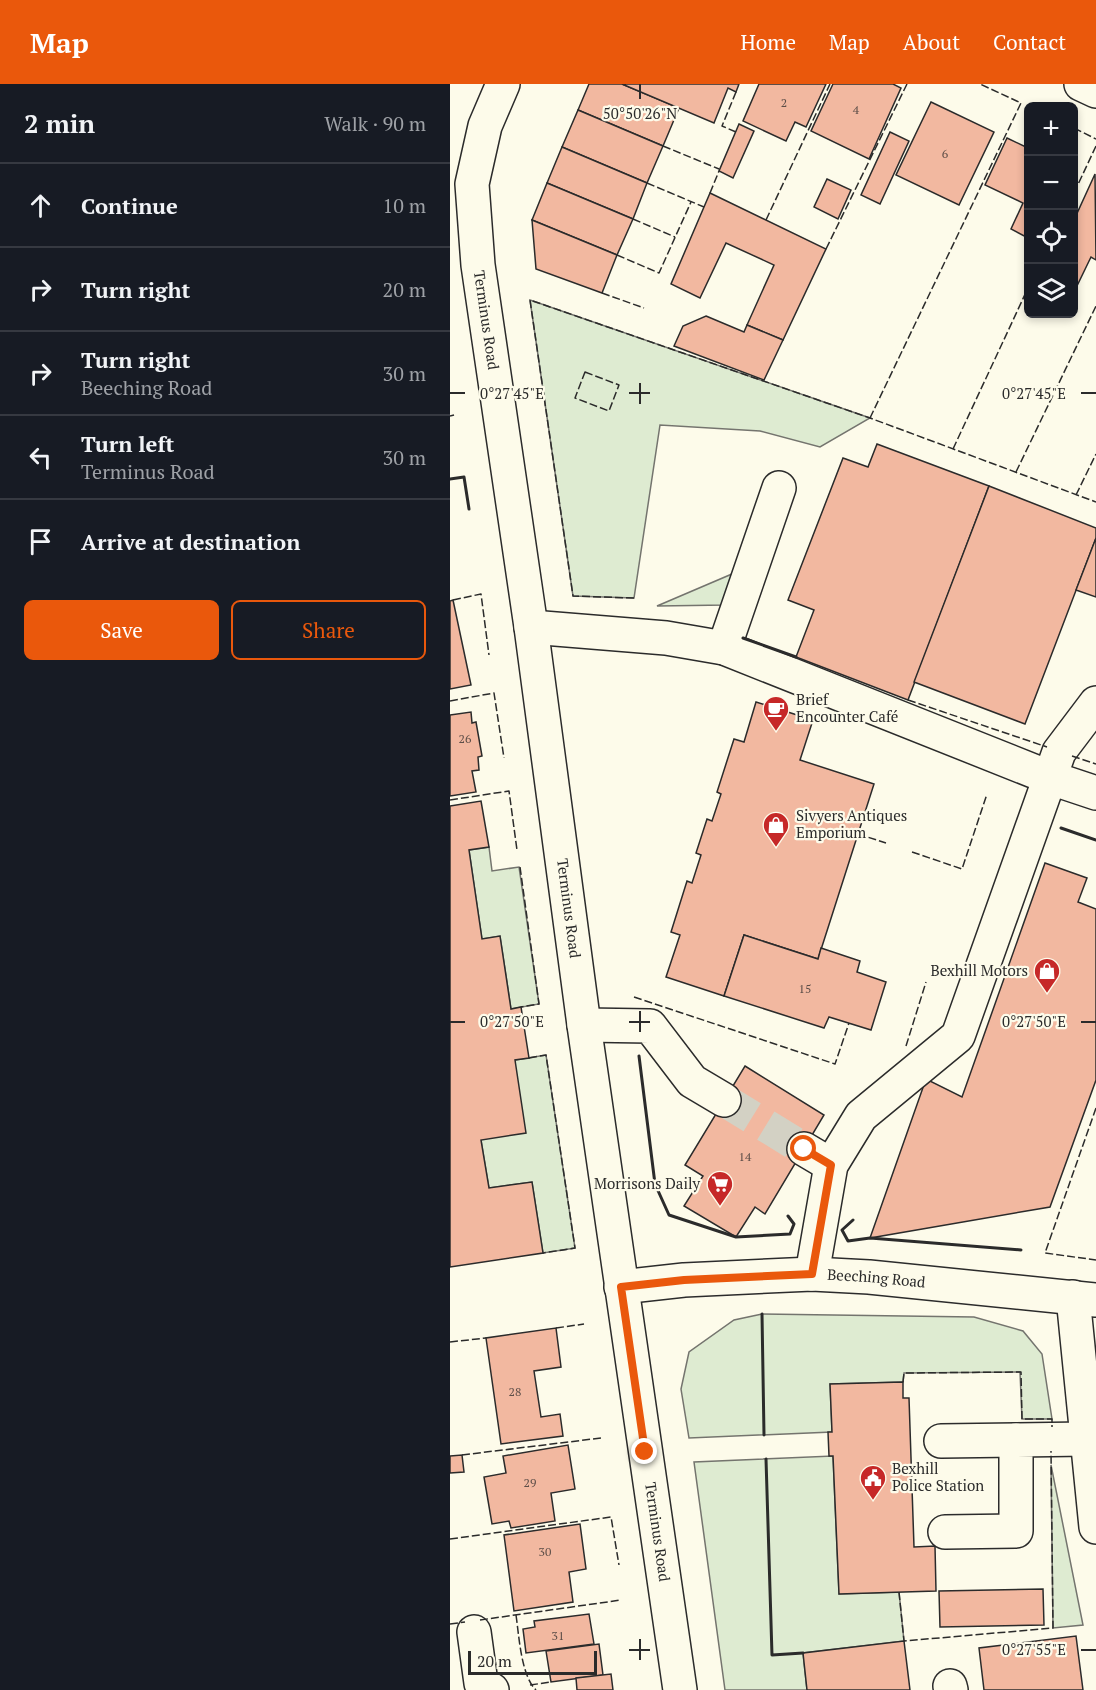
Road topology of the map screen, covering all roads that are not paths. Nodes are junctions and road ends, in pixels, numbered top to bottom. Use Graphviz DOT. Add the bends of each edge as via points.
graph roads {
  1 [pos="503,84"];
  2 [pos="1081,84"];
  3 [pos="1096,91"];
  4 [pos="779,488"];
  5 [pos="531,627"];
  6 [pos="724,648"];
  7 [pos="1096,704"];
  8 [pos="1051,778"];
  9 [pos="1096,794"];
  10 [pos="584,1025"];
  11 [pos="724,1100"];
  12 [pos="812,1274"];
  13 [pos="621,1287"];
  14 [pos="1084,1299"];
  15 [pos="1086,1439"];
  16 [pos="1016,1440"];
  17 [pos="941,1441"];
  18 [pos="1096,1527"];
  19 [pos="945,1532"];
  20 [pos="474,1632"];
  21 [pos="492,1690"];
  22 [pos="680,1690"];
  1 -- 5 [label="main road, Terminus Road" via="485,126 472,184 478,265"];
  2 -- 3 [label="main road"];
  4 -- 6 [label="main road"];
  5 -- 6 [label="main road" via="666,638"];
  5 -- 10 [label="main road, Terminus Road"];
  6 -- 8 [label="main road"];
  7 -- 8 [label="main road" via="1059,752"];
  8 -- 9 [label="main road"];
  8 -- 12 [label="main road" via="958,1036 818,1157"];
  10 -- 11 [label="main road" via="650,1026 692,1081"];
  10 -- 13 [label="main road, Terminus Road"];
  12 -- 13 [label="main road, Beeching Road"];
  12 -- 14 [label="main road, Beeching Road"];
  13 -- 22 [label="main road, Terminus Road"];
  14 -- 15 [label="main road"];
  15 -- 16 [label="main road"];
  15 -- 18 [label="main road"];
  16 -- 17 [label="main road"];
  16 -- 19 [label="main road" via="1017,1531"];
  20 -- 21 [label="main road" via="482,1683"];
}
